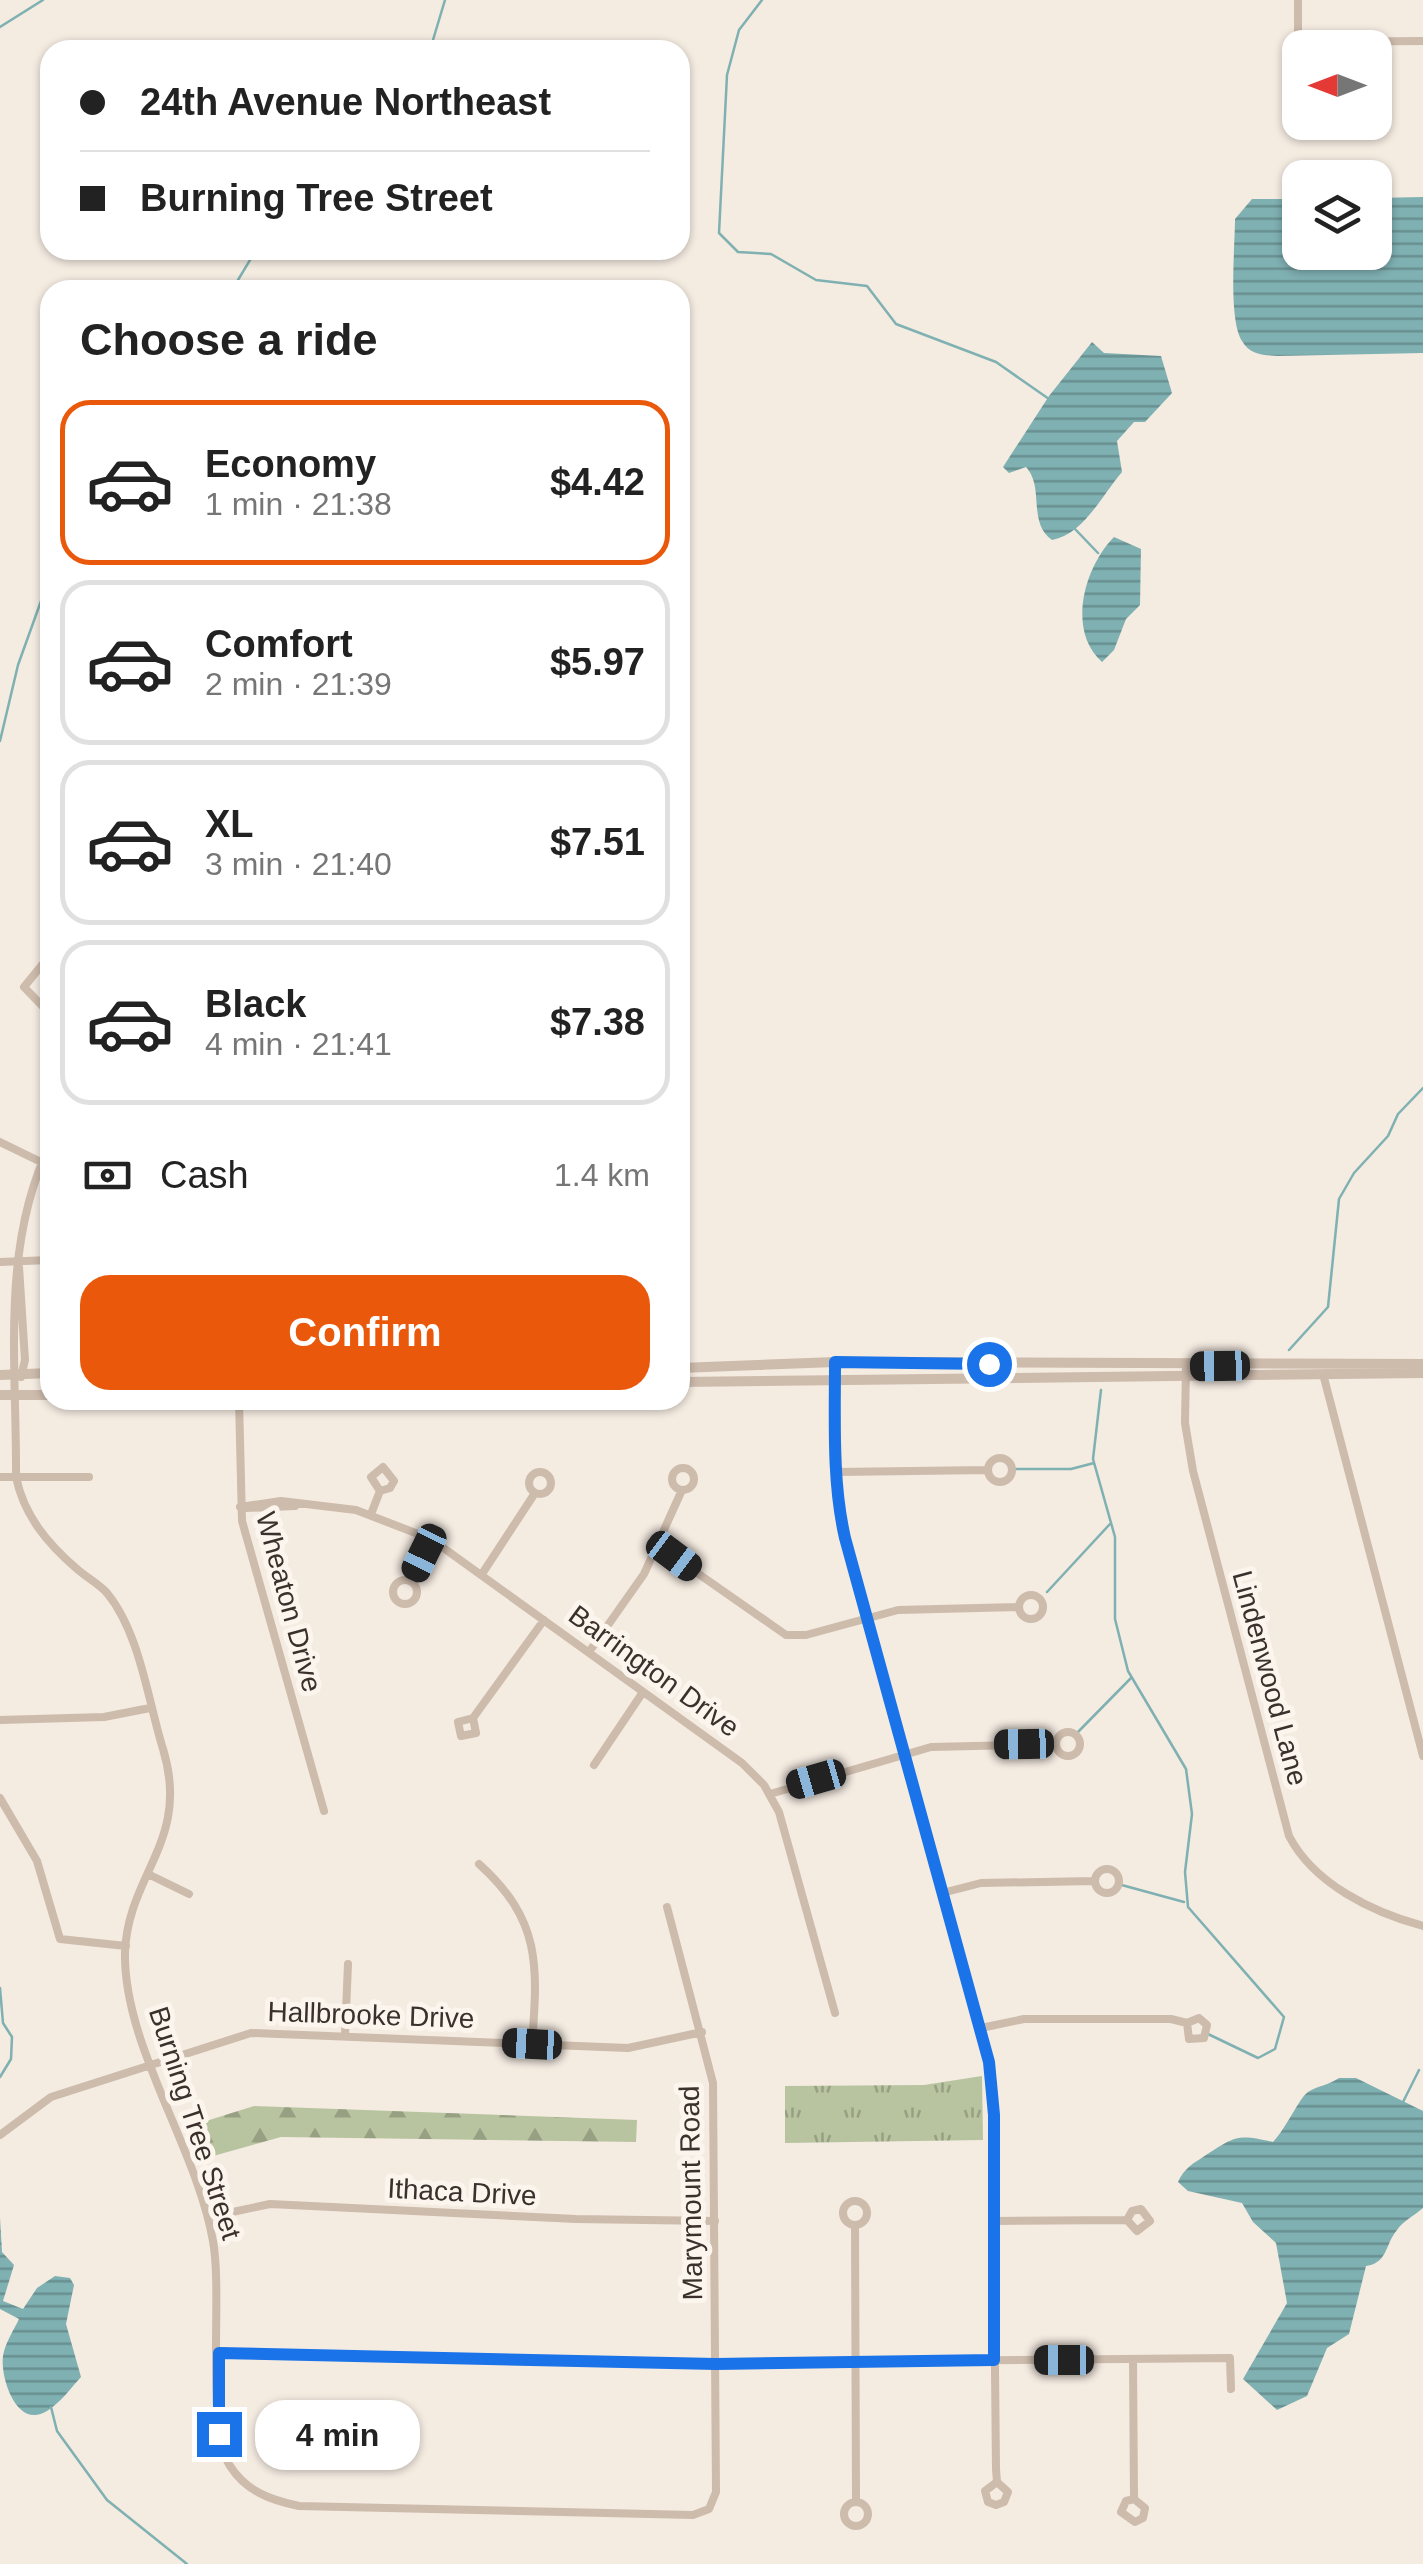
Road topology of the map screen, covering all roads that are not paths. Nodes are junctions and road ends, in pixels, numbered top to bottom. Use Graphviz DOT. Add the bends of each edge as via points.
graph roads {
  1 [pos="1298,0"];
  2 [pos="1423,41"];
  3 [pos="40,967"];
  4 [pos="40,1004"];
  5 [pos="0,1142"];
  6 [pos="40,1162"];
  7 [pos="40,1165"];
  8 [pos="40,1261"];
  9 [pos="0,1262"];
  10 [pos="18,1262"];
  11 [pos="835,1362"];
  12 [pos="1423,1364"];
  13 [pos="690,1368"];
  14 [pos="1322,1369"];
  15 [pos="1186,1371"];
  16 [pos="40,1373"];
  17 [pos="1423,1373"];
  18 [pos="0,1374"];
  19 [pos="18,1374"];
  20 [pos="690,1382"];
  21 [pos="835,1384"];
  22 [pos="0,1396"];
  23 [pos="17,1396"];
  24 [pos="40,1396"];
  25 [pos="239,1410"];
  26 [pos="988,1470"];
  27 [pos="836,1472"];
  28 [pos="0,1477"];
  29 [pos="16,1477"];
  30 [pos="89,1477"];
  31 [pos="682,1490"];
  32 [pos="380,1491"];
  33 [pos="535,1493"];
  34 [pos="240,1507"];
  35 [pos="372,1514"];
  36 [pos="431,1539"];
  37 [pos="660,1547"];
  38 [pos="482,1574"];
  39 [pos="409,1581"];
  40 [pos="1019,1607"];
  41 [pos="866,1618"];
  42 [pos="544,1620"];
  43 [pos="588,1652"];
  44 [pos="644,1692"];
  45 [pos="150,1708"];
  46 [pos="473,1718"];
  47 [pos="0,1720"];
  48 [pos="1056,1744"];
  49 [pos="903,1755"];
  50 [pos="1423,1756"];
  51 [pos="594,1765"];
  52 [pos="770,1794"];
  53 [pos="0,1798"];
  54 [pos="324,1811"];
  55 [pos="479,1864"];
  56 [pos="150,1874"];
  57 [pos="1094,1881"];
  58 [pos="942,1892"];
  59 [pos="189,1894"];
  60 [pos="668,1907"];
  61 [pos="1423,1926"];
  62 [pos="126,1946"];
  63 [pos="348,1964"];
  64 [pos="835,2012"];
  65 [pos="1187,2023"];
  66 [pos="980,2028"];
  67 [pos="702,2032"];
  68 [pos="345,2035"];
  69 [pos="532,2044"];
  70 [pos="153,2065"];
  71 [pos="0,2135"];
  72 [pos="209,2217"];
  73 [pos="1127,2220"];
  74 [pos="715,2221"];
  75 [pos="994,2221"];
  76 [pos="854,2226"];
  77 [pos="219,2353"];
  78 [pos="994,2360"];
  79 [pos="1133,2360"];
  80 [pos="856,2362"];
  81 [pos="716,2364"];
  82 [pos="1231,2389"];
  83 [pos="997,2482"];
  84 [pos="716,2492"];
  85 [pos="1134,2498"];
  86 [pos="856,2502"];
  1 -- 2 [label="street" via="1298,42"];
  3 -- 4 [label="street" via="24,987"];
  5 -- 6 [label="street"];
  7 -- 10 [label="street, Burning Tree Street"];
  8 -- 10 [label="street"];
  9 -- 10 [label="street"];
  10 -- 19 [label="street, Burning Tree Street"];
  11 -- 13 [label="street"];
  11 -- 15 [label="street"];
  11 -- 21 [label="street"];
  12 -- 14 [label="street"];
  14 -- 15 [label="street"];
  14 -- 17 [label="street"];
  14 -- 50 [label="street"];
  15 -- 21 [label="street"];
  15 -- 61 [label="street, Lindenwood Lane" via="1193,1472 1289,1836 1331,1885"];
  16 -- 19 [label="street"];
  18 -- 19 [label="street"];
  19 -- 23 [label="street, Burning Tree Street"];
  20 -- 21 [label="street"];
  21 -- 27 [label="street"];
  22 -- 23 [label="street"];
  23 -- 24 [label="street"];
  23 -- 29 [label="street, Burning Tree Street"];
  25 -- 34 [label="street, Wheaton Drive"];
  26 -- 27 [label="street"];
  27 -- 41 [label="street" via="839,1514"];
  28 -- 29 [label="street"];
  29 -- 30 [label="street"];
  29 -- 45 [label="street, Burning Tree Street" via="40,1532 106,1593 128,1632"];
  31 -- 37 [label="street"];
  32 -- 35 [label="street"];
  33 -- 38 [label="street"];
  34 -- 35 [label="street, Barrington Drive" via="299,1504"];
  34 -- 54 [label="street, Wheaton Drive"];
  35 -- 36 [label="street, Barrington Drive"];
  36 -- 38 [label="street, Barrington Drive"];
  36 -- 39 [label="street"];
  37 -- 41 [label="street" via="786,1635"];
  37 -- 43 [label="street"];
  38 -- 42 [label="street, Barrington Drive"];
  40 -- 41 [label="street" via="911,1608"];
  41 -- 49 [label="street"];
  42 -- 43 [label="street, Barrington Drive"];
  42 -- 46 [label="street"];
  43 -- 44 [label="street, Barrington Drive"];
  44 -- 51 [label="street"];
  44 -- 52 [label="street, Barrington Drive" via="725,1749"];
  45 -- 47 [label="street" via="104,1717"];
  45 -- 56 [label="street, Burning Tree Street" via="172,1799"];
  48 -- 49 [label="street" via="942,1746"];
  49 -- 52 [label="street"];
  49 -- 58 [label="street"];
  52 -- 64 [label="street, Barrington Drive"];
  53 -- 62 [label="street" via="38,1862 60,1940"];
  55 -- 69 [label="street" via="518,1906 530,1932 536,1962"];
  56 -- 59 [label="street"];
  56 -- 62 [label="street, Burning Tree Street" via="132,1912"];
  57 -- 58 [label="street" via="981,1883"];
  58 -- 66 [label="street"];
  60 -- 67 [label="street, Marymount Road"];
  62 -- 70 [label="street, Burning Tree Street" via="130,1999"];
  63 -- 68 [label="street"];
  65 -- 66 [label="street" via="1024,2020"];
  66 -- 75 [label="street" via="993,2092"];
  67 -- 69 [label="street, Hallbrooke Drive" via="642,2047"];
  67 -- 74 [label="street, Marymount Road" via="713,2082"];
  68 -- 69 [label="street, Hallbrooke Drive"];
  68 -- 70 [label="street, Hallbrooke Drive" via="251,2033"];
  70 -- 71 [label="street, Hallbrooke Drive" via="51,2096"];
  70 -- 72 [label="street, Burning Tree Street"];
  72 -- 74 [label="street, Ithaca Drive" via="270,2204"];
  72 -- 77 [label="street, Burning Tree Street"];
  73 -- 75 [label="street"];
  74 -- 81 [label="street, Marymount Road"];
  75 -- 78 [label="street"];
  76 -- 80 [label="street"];
  77 -- 81 [label="street"];
  77 -- 84 [label="street, Burning Tree Street" via="219,2434 227,2462 246,2486 275,2501 693,2515 709,2509"];
  78 -- 79 [label="street"];
  78 -- 80 [label="street"];
  78 -- 83 [label="street"];
  79 -- 82 [label="street" via="1230,2358"];
  79 -- 85 [label="street"];
  80 -- 81 [label="street"];
  80 -- 86 [label="street"];
  81 -- 84 [label="street, Marymount Road"];
}
